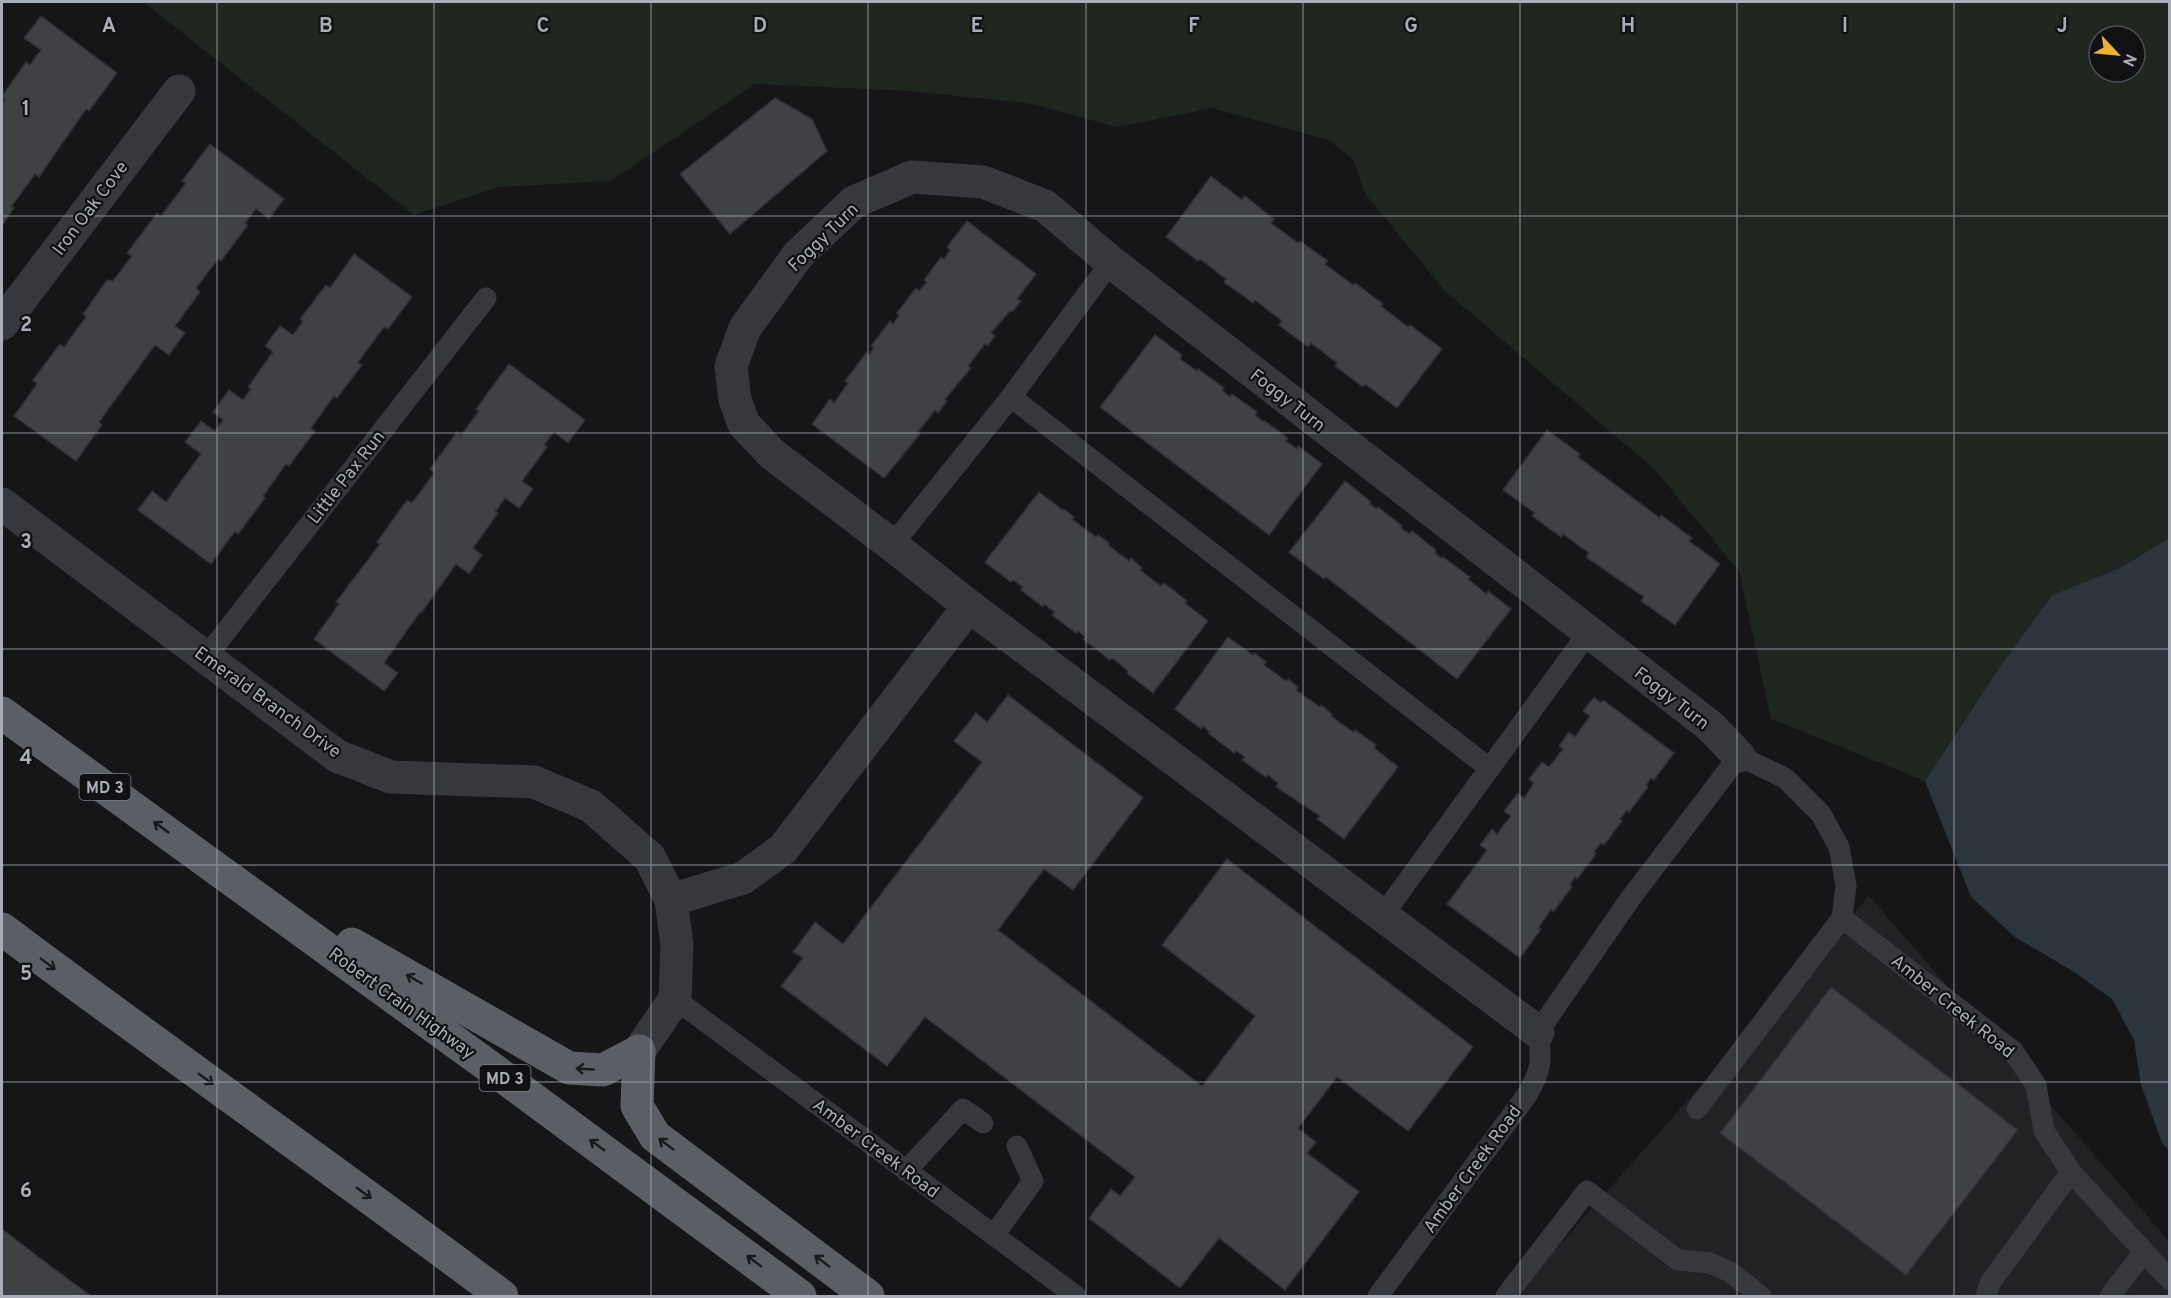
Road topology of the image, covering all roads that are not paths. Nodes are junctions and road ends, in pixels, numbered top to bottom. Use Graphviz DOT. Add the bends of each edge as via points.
graph roads {
  1 [pos="179,91"];
  2 [pos="1110,262"];
  3 [pos="486,297"];
  4 [pos="2,324"];
  5 [pos="1011,397"];
  6 [pos="2,504"];
  7 [pos="892,545"];
  8 [pos="969,606"];
  9 [pos="1588,633"];
  10 [pos="206,657"];
  11 [pos="2,713"];
  12 [pos="1739,756"];
  13 [pos="1489,768"];
  14 [pos="208,861"];
  15 [pos="671,900"];
  16 [pos="1383,915"];
  17 [pos="1842,918"];
  18 [pos="2,929"];
  19 [pos="675,999"];
  20 [pos="1538,1032"];
  21 [pos="639,1051"];
  22 [pos="1697,1108"];
  23 [pos="983,1123"];
  24 [pos="1017,1146"];
  25 [pos="906,1171"];
  26 [pos="2072,1172"];
  27 [pos="994,1235"];
  28 [pos="2144,1252"];
  29 [pos="2169,1280"];
  30 [pos="502,1296"];
  31 [pos="800,1296"];
  32 [pos="868,1296"];
  33 [pos="1076,1296"];
  34 [pos="1378,1296"];
  35 [pos="1506,1296"];
  36 [pos="1761,1296"];
  37 [pos="1986,1296"];
  38 [pos="2110,1296"];
  1 -- 4 [label="street, Iron Oak Cove"];
  2 -- 5 [label="lane"];
  2 -- 7 [label="street, Foggy Turn" via="1045,207 983,182 912,177 854,202 798,255 745,328 731,366 735,400 744,424 772,454"];
  2 -- 9 [label="street, Foggy Turn"];
  3 -- 10 [label="lane, Little Pax Run"];
  5 -- 7 [label="lane"];
  5 -- 13 [label="lane"];
  6 -- 10 [label="street, Emerald Branch Drive"];
  7 -- 8 [label="street, Foggy Turn"];
  8 -- 15 [label="street" via="783,849 743,878"];
  8 -- 16 [label="street, Foggy Turn"];
  9 -- 12 [label="street, Foggy Turn" via="1710,726"];
  9 -- 13 [label="lane"];
  10 -- 15 [label="street, Emerald Branch Drive" via="337,756 391,777 534,782 591,806 650,858"];
  14 -- 11 [label="highway, Robert Crain Highway / MD 3, one-way"];
  12 -- 17 [label="lane" via="1785,778 1821,814 1839,847 1846,886"];
  12 -- 20 [label="lane" via="1630,899"];
  13 -- 16 [label="lane"];
  21 -- 14 [label="highway, one-way" via="603,1071 569,1068"];
  31 -- 14 [label="highway, Robert Crain Highway / MD 3, one-way"];
  15 -- 19 [label="street, Emerald Branch Drive" via="677,945"];
  16 -- 20 [label="street, Foggy Turn"];
  17 -- 22 [label="lane"];
  17 -- 26 [label="lane, Amber Creek Road" via="2013,1051 2036,1085 2044,1131"];
  18 -- 30 [label="highway, one-way"];
  19 -- 21 [label="street"];
  19 -- 25 [label="lane, Amber Creek Road"];
  20 -- 34 [label="lane, Amber Creek Road" via="1542,1058 1527,1095"];
  32 -- 21 [label="highway, one-way" via="655,1136 637,1106"];
  23 -- 25 [label="lane" via="963,1109"];
  24 -- 27 [label="lane" via="1033,1181"];
  25 -- 27 [label="lane, Amber Creek Road"];
  26 -- 28 [label="lane, Amber Creek Road"];
  26 -- 37 [label="lane" via="1990,1283"];
  27 -- 33 [label="lane, Amber Creek Road"];
  28 -- 29 [label="lane, Amber Creek Road"];
  28 -- 38 [label="lane"];
  35 -- 36 [label="lane" via="1587,1191 1678,1260 1710,1263 1730,1272"];
}
